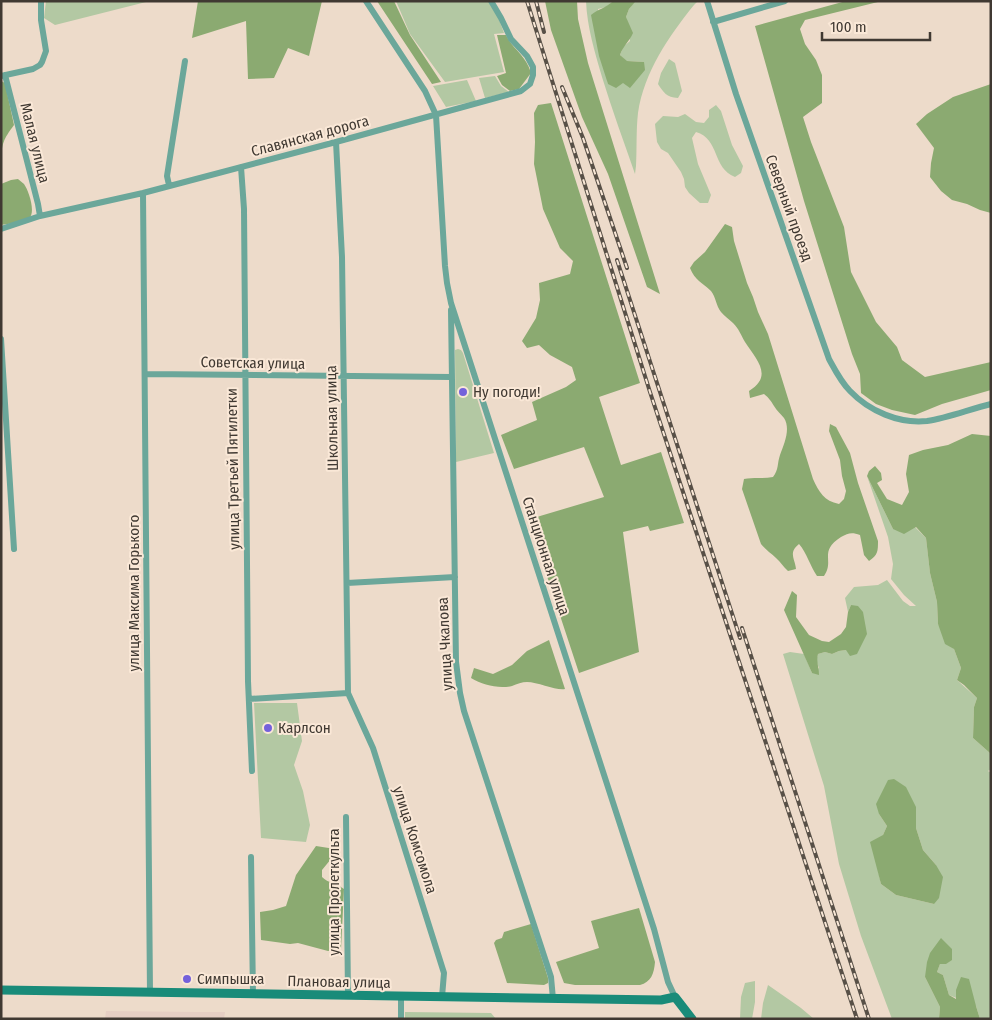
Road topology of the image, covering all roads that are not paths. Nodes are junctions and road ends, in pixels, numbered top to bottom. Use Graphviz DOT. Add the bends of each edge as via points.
graph roads {
  1 [pos="42,1"];
  2 [pos="366,1"];
  3 [pos="491,1"];
  4 [pos="707,1"];
  5 [pos="785,1"];
  6 [pos="713,22"];
  7 [pos="184,61"];
  8 [pos="3,76"];
  9 [pos="436,115"];
  10 [pos="336,142"];
  11 [pos="241,167"];
  12 [pos="169,185"];
  13 [pos="143,193"];
  14 [pos="40,216"];
  15 [pos="1,229"];
  16 [pos="451,303"];
  17 [pos="1,339"];
  18 [pos="464,342"];
  19 [pos="451,343"];
  20 [pos="145,374"];
  21 [pos="245,375"];
  22 [pos="344,376"];
  23 [pos="452,378"];
  24 [pos="991,404"];
  25 [pos="14,549"];
  26 [pos="455,577"];
  27 [pos="346,583"];
  28 [pos="348,694"];
  29 [pos="249,698"];
  30 [pos="252,771"];
  31 [pos="346,817"];
  32 [pos="250,857"];
  33 [pos="1,990"];
  34 [pos="150,993"];
  35 [pos="253,995"];
  36 [pos="348,996"];
  37 [pos="401,997"];
  38 [pos="442,997"];
  39 [pos="675,997"];
  40 [pos="553,999"];
  41 [pos="401,1019"];
  42 [pos="692,1019"];
  1 -- 8 [label="street" via="41,20 46,51 42,62 33,69"];
  2 -- 9 [label="street" via="425,91"];
  3 -- 9 [label="street, Славянская дорога" via="511,39 533,67 530,84 521,91"];
  4 -- 6 [label="street, Северный проезд"];
  5 -- 6 [label="street"];
  6 -- 24 [label="street, Северный проезд" via="829,358 849,391 872,409 914,422"];
  7 -- 12 [label="street" via="167,176"];
  8 -- 14 [label="street, Малая улица"];
  9 -- 10 [label="street, Славянская дорога"];
  9 -- 16 [label="street, Станционная улица" via="445,266"];
  10 -- 11 [label="street, Славянская дорога"];
  10 -- 22 [label="street, Школьная улица"];
  11 -- 12 [label="street, Славянская дорога"];
  11 -- 21 [label="street, улица Третьей Пятилетки"];
  12 -- 13 [label="street, Славянская дорога"];
  13 -- 14 [label="street, Славянская дорога"];
  13 -- 20 [label="street, улица Максима Горького"];
  14 -- 15 [label="street, Славянская дорога"];
  16 -- 18 [label="street, Станционная улица"];
  16 -- 19 [label="street, улица Чкалова"];
  17 -- 25 [label="street"];
  18 -- 19 [label="street" via="456,340"];
  18 -- 39 [label="street, Станционная улица"];
  19 -- 23 [label="street, улица Чкалова"];
  20 -- 21 [label="street, Советская улица"];
  20 -- 34 [label="street, улица Максима Горького"];
  21 -- 22 [label="street, Советская улица"];
  21 -- 29 [label="street, улица Третьей Пятилетки"];
  22 -- 23 [label="street, Советская улица"];
  22 -- 27 [label="street, Школьная улица"];
  23 -- 26 [label="street, улица Чкалова"];
  26 -- 27 [label="street"];
  26 -- 40 [label="street, улица Чкалова" via="456,662 464,711 551,977"];
  27 -- 28 [label="street, Школьная улица"];
  28 -- 29 [label="street"];
  28 -- 38 [label="street, улица Комсомола" via="373,748 444,973"];
  29 -- 30 [label="street, улица Третьей Пятилетки"];
  31 -- 36 [label="street, улица Пролеткульта"];
  32 -- 35 [label="street"];
  33 -- 34 [label="street, Плановая улица"];
  34 -- 35 [label="street, Плановая улица"];
  35 -- 36 [label="street, Плановая улица"];
  36 -- 37 [label="street, Плановая улица"];
  37 -- 38 [label="street, Плановая улица"];
  37 -- 41 [label="street"];
  38 -- 40 [label="street, Плановая улица"];
  39 -- 40 [label="street, Плановая улица" via="661,1000"];
  39 -- 42 [label="street"];
}
